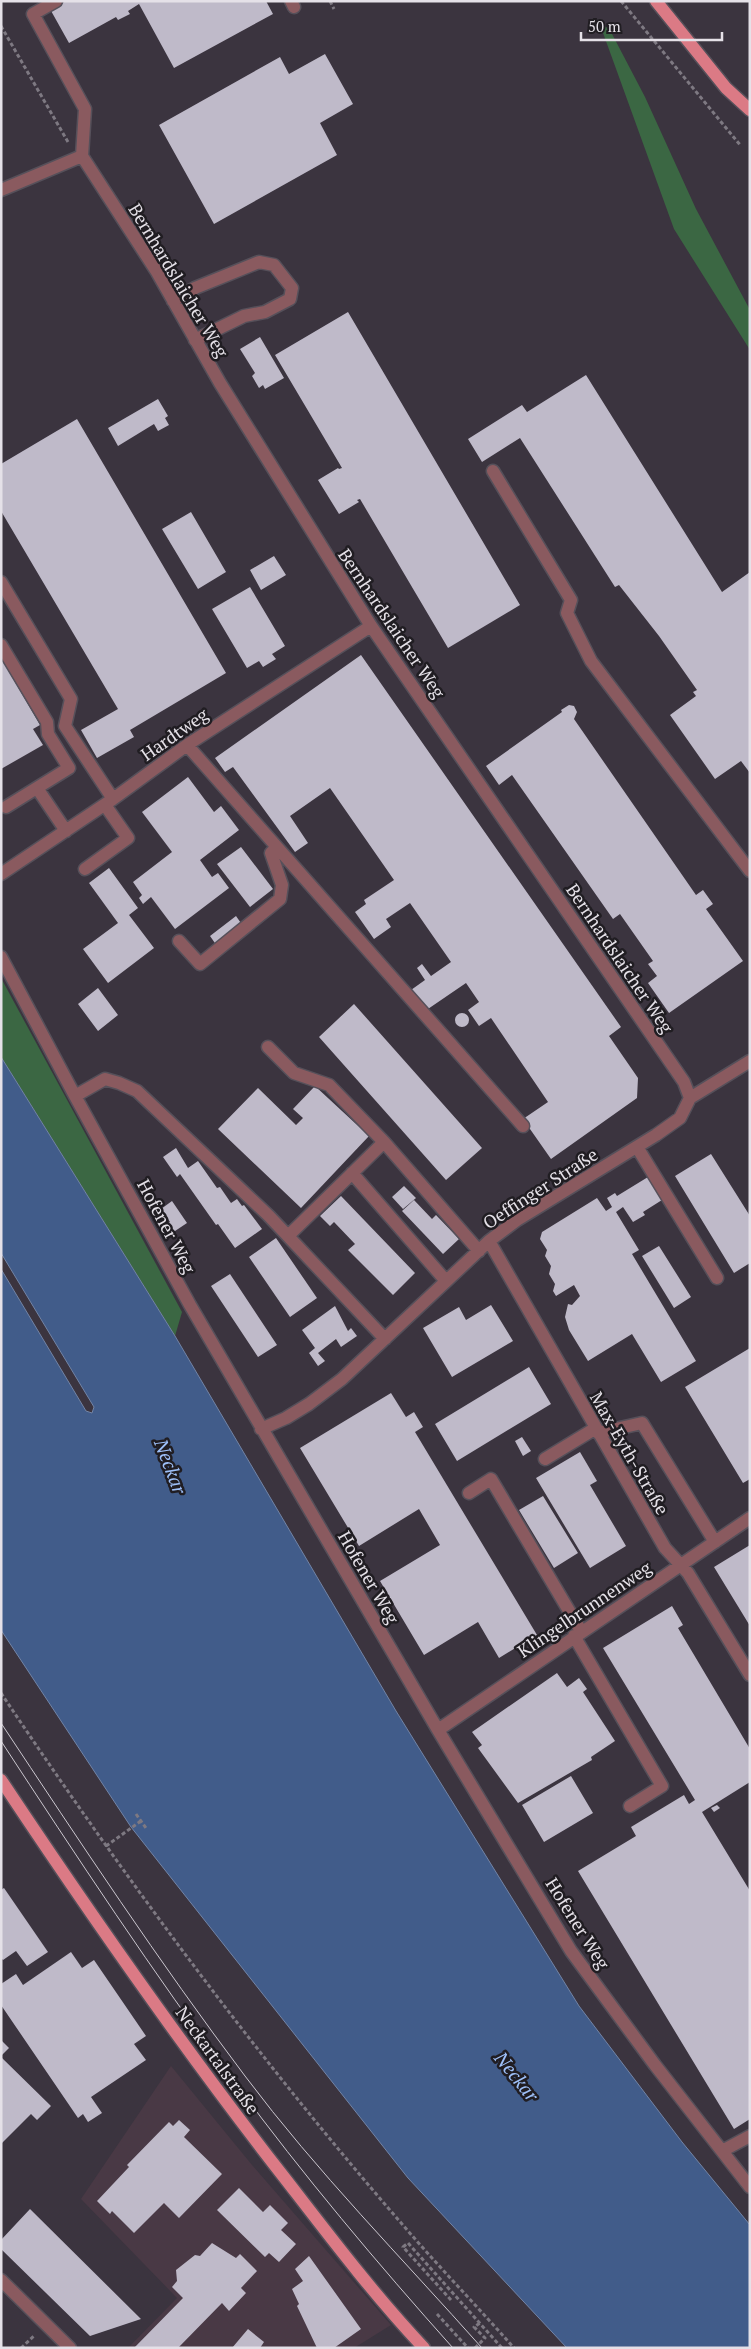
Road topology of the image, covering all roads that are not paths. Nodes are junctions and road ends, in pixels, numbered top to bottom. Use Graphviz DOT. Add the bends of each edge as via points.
graph roads {
  1 [pos="56,1"];
  2 [pos="656,1"];
  3 [pos="750,110"];
  4 [pos="82,156"];
  5 [pos="1,190"];
  6 [pos="173,301"];
  7 [pos="195,340"];
  8 [pos="493,471"];
  9 [pos="1,582"];
  10 [pos="371,626"];
  11 [pos="1,645"];
  12 [pos="187,745"];
  13 [pos="37,788"];
  14 [pos="109,802"];
  15 [pos="6,807"];
  16 [pos="66,832"];
  17 [pos="277,847"];
  18 [pos="85,869"];
  19 [pos="750,871"];
  20 [pos="1,874"];
  21 [pos="179,940"];
  22 [pos="1,957"];
  23 [pos="268,1047"];
  24 [pos="750,1061"];
  25 [pos="75,1096"];
  26 [pos="690,1098"];
  27 [pos="523,1126"];
  28 [pos="384,1142"];
  29 [pos="637,1147"];
  30 [pos="352,1173"];
  31 [pos="288,1236"];
  32 [pos="489,1241"];
  33 [pos="479,1251"];
  34 [pos="717,1278"];
  35 [pos="446,1281"];
  36 [pos="385,1339"];
  37 [pos="261,1429"];
  38 [pos="597,1430"];
  39 [pos="545,1459"];
  40 [pos="469,1493"];
  41 [pos="750,1518"];
  42 [pos="715,1542"];
  43 [pos="681,1565"];
  44 [pos="578,1633"];
  45 [pos="750,1675"];
  46 [pos="438,1730"];
  47 [pos="1,1780"];
  48 [pos="630,1806"];
  49 [pos="750,2136"];
  50 [pos="722,2152"];
  51 [pos="750,2187"];
  52 [pos="1,2280"];
  53 [pos="70,2348"];
  54 [pos="424,2348"];
  1 -- 4 [label="street" via="33,14 85,109"];
  2 -- 3 [label="main road" via="726,88"];
  4 -- 5 [label="street"];
  4 -- 6 [label="street, Bernhardslaicher Weg"];
  6 -- 7 [label="street, Bernhardslaicher Weg"];
  6 -- 7 [label="street" via="195,288 259,262 274,265 292,288 290,299 265,312 244,316"];
  7 -- 10 [label="street, Bernhardslaicher Weg"];
  8 -- 19 [label="street" via="571,600 568,613 591,661"];
  9 -- 14 [label="street" via="71,699 65,726"];
  10 -- 12 [label="street, Hardtweg"];
  10 -- 26 [label="street, Bernhardslaicher Weg" via="684,1082"];
  11 -- 13 [label="street" via="47,722 48,734 69,768"];
  12 -- 14 [label="street, Hardtweg"];
  12 -- 17 [label="street"];
  13 -- 15 [label="street"];
  13 -- 16 [label="street"];
  14 -- 16 [label="street, Hardtweg"];
  14 -- 18 [label="street" via="128,838"];
  16 -- 20 [label="street, Hardtweg"];
  17 -- 21 [label="street" via="272,853 282,885 280,899 200,964"];
  17 -- 27 [label="street"];
  22 -- 25 [label="street, Hofener Weg"];
  23 -- 28 [label="street" via="294,1073 329,1086"];
  24 -- 26 [label="street, Oeffinger Straße"];
  25 -- 31 [label="street" via="105,1079 137,1091"];
  25 -- 37 [label="street, Hofener Weg"];
  26 -- 29 [label="street, Oeffinger Straße" via="680,1118"];
  28 -- 30 [label="street"];
  28 -- 33 [label="street"];
  29 -- 32 [label="street, Oeffinger Straße"];
  29 -- 34 [label="street"];
  30 -- 31 [label="street"];
  30 -- 35 [label="street"];
  31 -- 36 [label="street"];
  32 -- 33 [label="street, Oeffinger Straße"];
  32 -- 38 [label="street, Max-Eyth-Straße"];
  33 -- 35 [label="street, Oeffinger Straße"];
  35 -- 36 [label="street, Oeffinger Straße"];
  36 -- 37 [label="street, Oeffinger Straße" via="309,1404"];
  37 -- 46 [label="street, Hofener Weg"];
  38 -- 39 [label="street"];
  38 -- 42 [label="street" via="642,1423"];
  38 -- 43 [label="street, Max-Eyth-Straße" via="665,1548"];
  40 -- 44 [label="street" via="491,1479"];
  41 -- 42 [label="street, Klingelbrunnenweg"];
  42 -- 43 [label="street, Klingelbrunnenweg"];
  43 -- 44 [label="street, Klingelbrunnenweg"];
  43 -- 45 [label="street, Max-Eyth-Straße"];
  44 -- 46 [label="street, Klingelbrunnenweg"];
  44 -- 48 [label="street" via="662,1786"];
  46 -- 50 [label="street, Hofener Weg" via="572,1951"];
  47 -- 54 [label="main road, Neckartalstraße" via="195,2061 326,2232"];
  49 -- 50 [label="street"];
  50 -- 51 [label="street, Hofener Weg"];
  52 -- 53 [label="street"];
}
